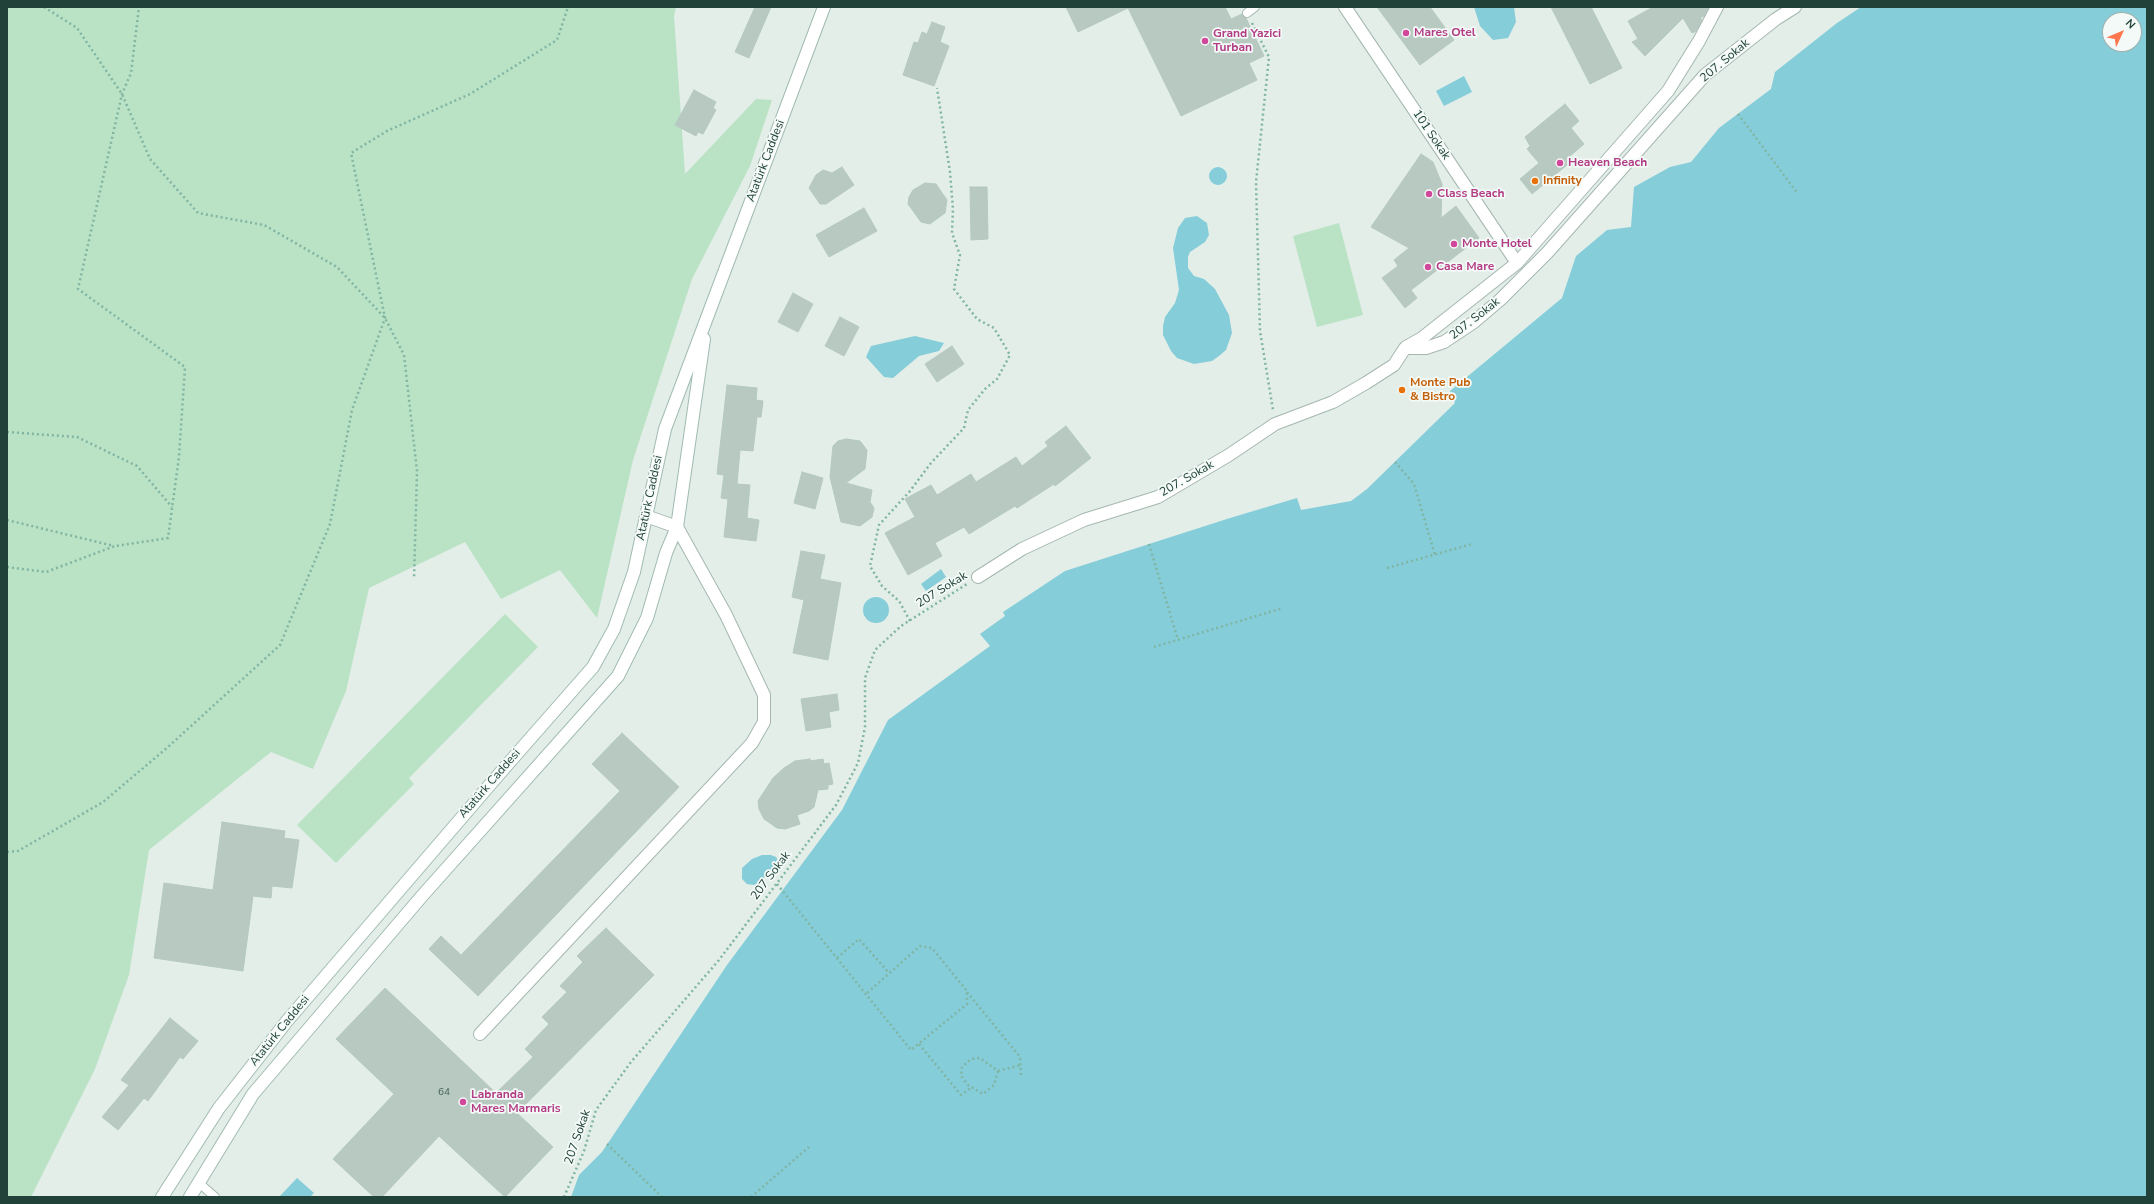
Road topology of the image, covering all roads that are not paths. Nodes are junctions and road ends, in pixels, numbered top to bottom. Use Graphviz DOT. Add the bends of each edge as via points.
graph roads {
  1 [pos="824,7"];
  2 [pos="1255,7"];
  3 [pos="1345,7"];
  4 [pos="1717,7"];
  5 [pos="1795,7"];
  6 [pos="1247,13"];
  7 [pos="1517,262"];
  8 [pos="708,316"];
  9 [pos="1405,348"];
  10 [pos="646,516"];
  11 [pos="677,527"];
  12 [pos="978,577"];
  13 [pos="480,1034"];
  14 [pos="199,1183"];
  15 [pos="162,1197"];
  16 [pos="190,1197"];
  17 [pos="215,1197"];
  1 -- 8 [label="street, Atatürk Caddesi"];
  2 -- 6 [label="lane"];
  3 -- 7 [label="street, 101 Sokak"];
  4 -- 7 [label="street" via="1699,42 1668,91"];
  5 -- 9 [label="street, 207. Sokak" via="1705,75 1547,253 1501,299 1474,322 1444,342 1426,348"];
  7 -- 9 [label="street" via="1422,338"];
  8 -- 10 [label="street, Atatürk Caddesi" via="665,428"];
  8 -- 11 [label="street, Atatürk Caddesi"];
  9 -- 12 [label="street, 207. Sokak" via="1394,365 1366,383 1333,402 1275,424 1229,456 1158,497 1084,520 1022,549"];
  10 -- 11 [label="street"];
  10 -- 15 [label="street, Atatürk Caddesi" via="634,572 614,629 594,667 287,1021 219,1108"];
  11 -- 13 [label="street" via="726,615 764,695 764,722 752,743"];
  11 -- 14 [label="street, Atatürk Caddesi" via="666,553 647,618 618,676 422,896 253,1094"];
  14 -- 16 [label="street, Atatürk Caddesi"];
  14 -- 17 [label="lane"];
}
